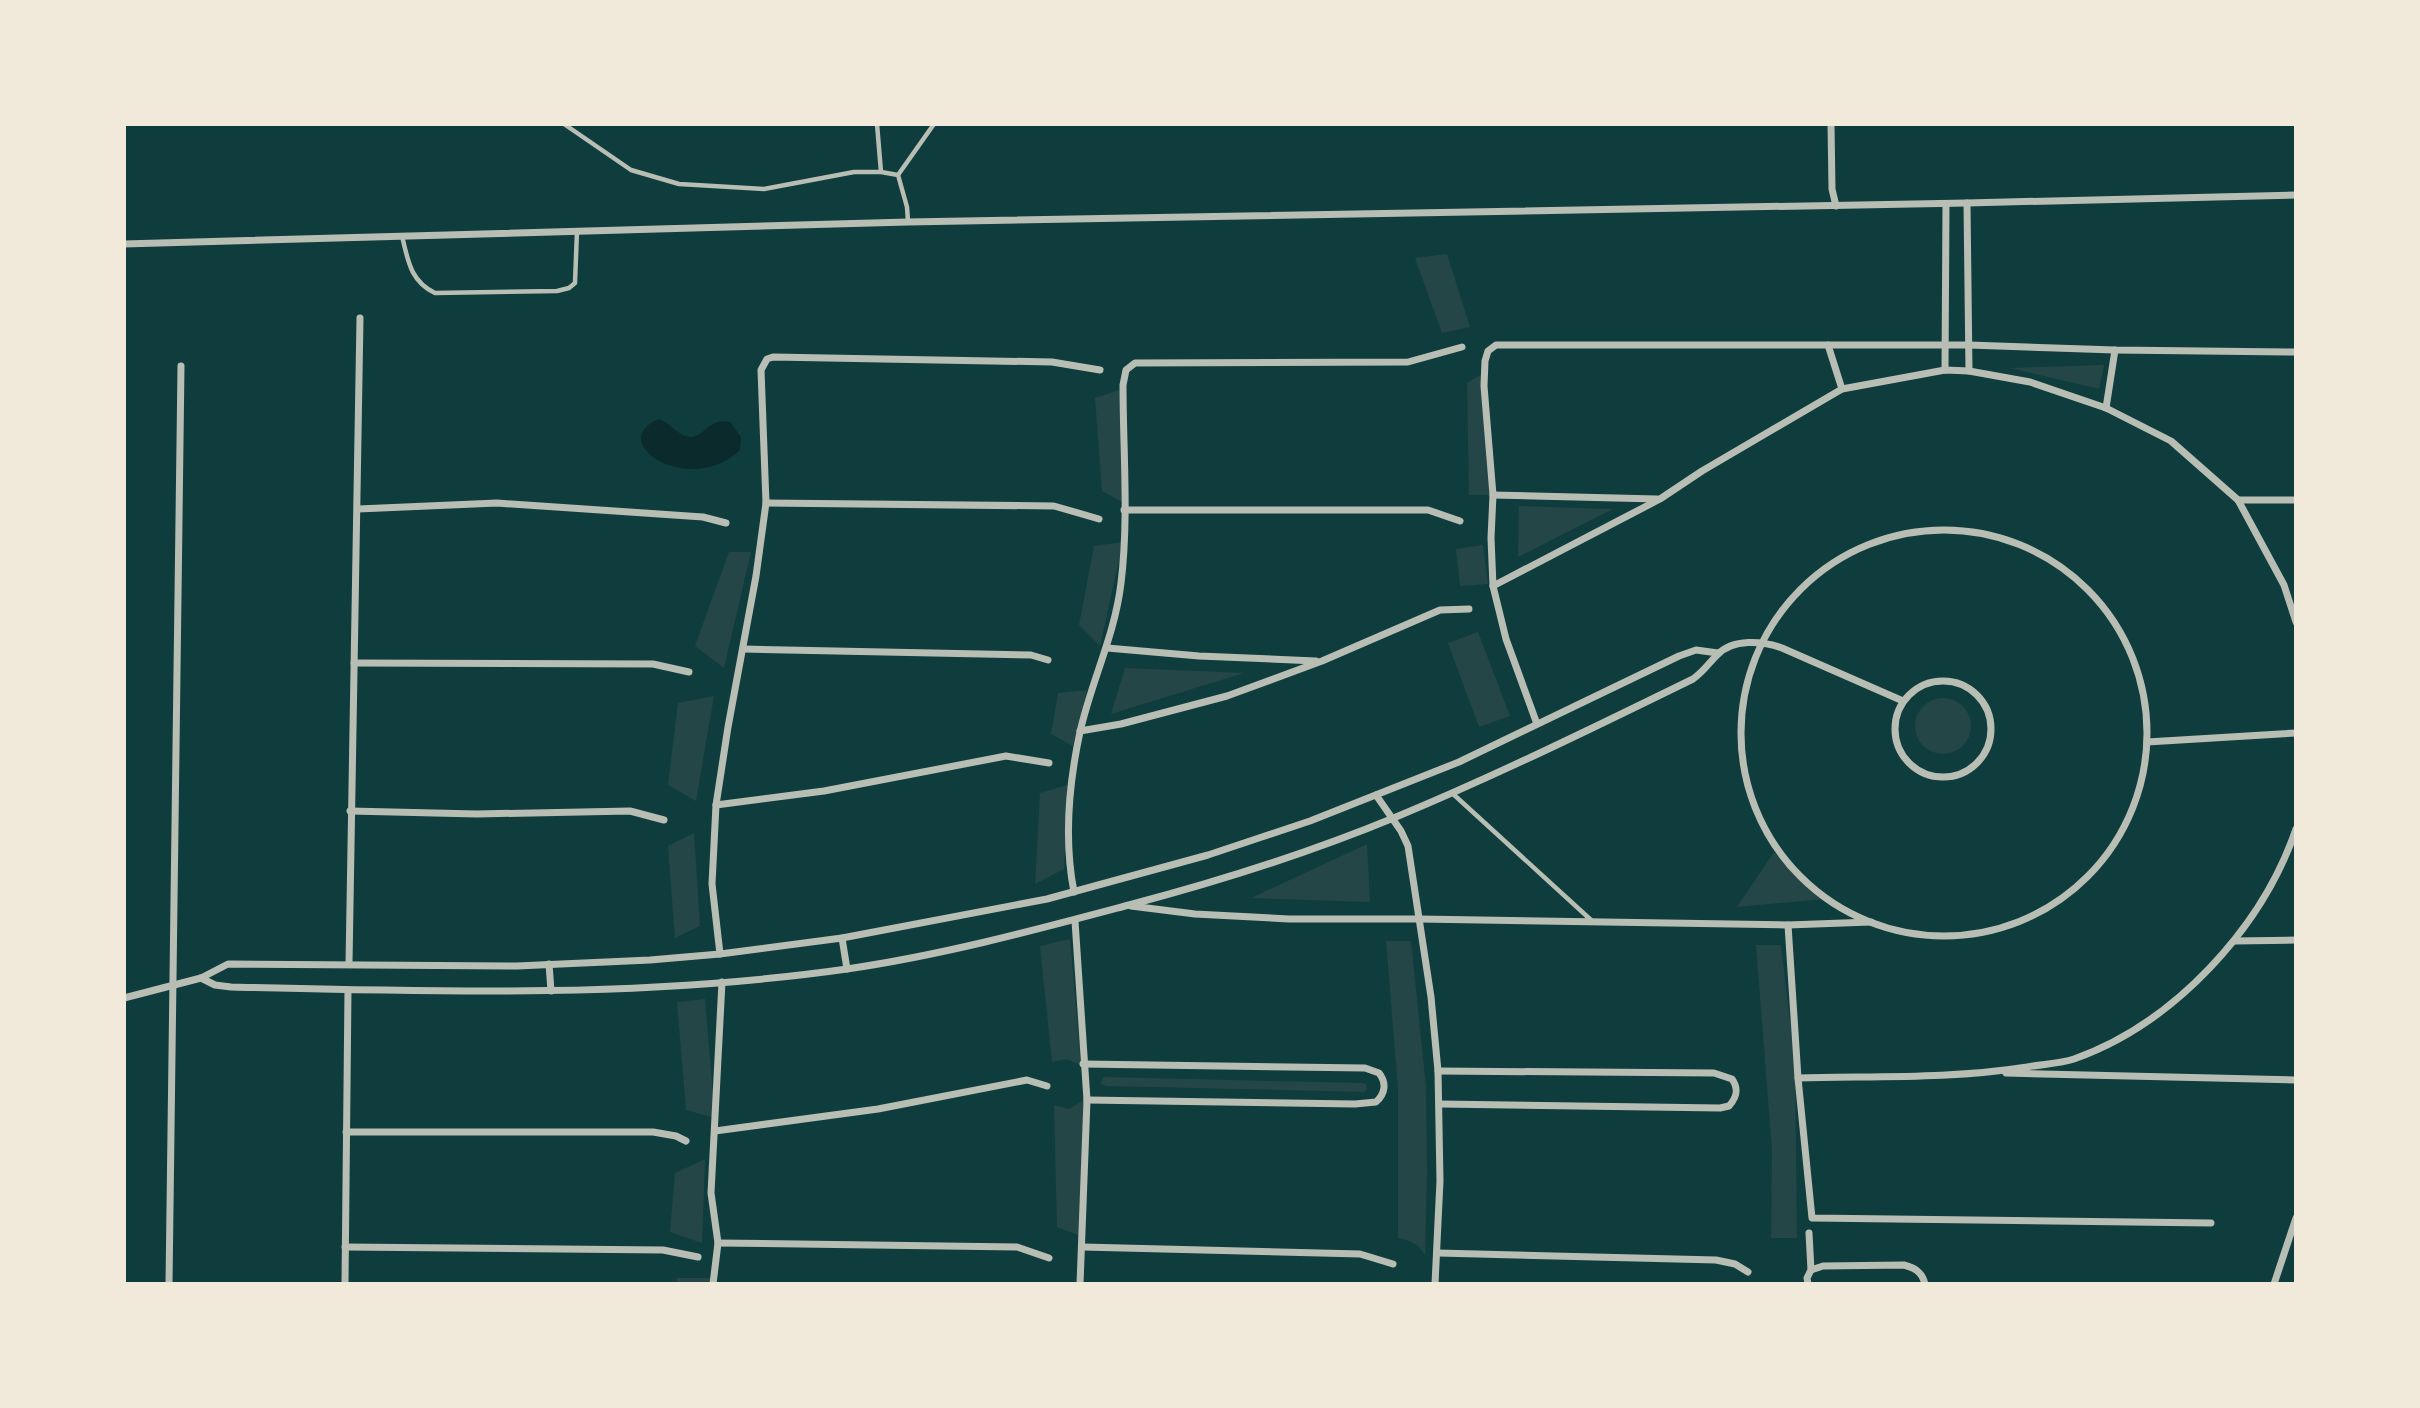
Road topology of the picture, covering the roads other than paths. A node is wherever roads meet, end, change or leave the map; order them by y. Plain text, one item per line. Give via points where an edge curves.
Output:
1 (564, 124) edge
2 (877, 124) edge
3 (934, 124) edge
4 (1831, 124) edge
5 (881, 172) junction
6 (898, 176) junction
7 (2296, 195) edge
8 (1968, 203) junction
9 (1946, 204) junction
10 (1836, 206) junction
11 (908, 222) junction
12 (577, 231) junction
13 (402, 236) junction
14 (124, 244) edge
15 (360, 317) dead end
16 (1945, 344) junction
17 (1828, 345) junction
18 (1969, 345) junction
19 (1462, 347) dead end
20 (2115, 350) junction
21 (2296, 352) edge
22 (181, 366) dead end
23 (1100, 370) dead end
24 (1945, 370) junction
25 (1969, 371) junction
26 (1842, 389) junction
27 (2106, 408) junction
28 (1493, 495) junction
29 (1660, 499) junction
30 (2238, 500) junction
31 (2296, 500) edge
32 (766, 503) junction
33 (358, 509) junction
34 (1124, 510) junction
35 (1100, 519) dead end
36 (1460, 521) dead end
37 (726, 523) dead end
38 (1493, 586) junction
39 (1469, 609) dead end
40 (2296, 622) edge
41 (1762, 643) junction
42 (1107, 648) junction
43 (743, 649) junction
44 (1718, 653) junction
45 (1048, 660) dead end
46 (1322, 661) junction
47 (354, 663) junction
48 (689, 672) dead end
49 (1903, 701) junction
50 (1537, 724) junction
51 (1080, 731) junction
52 (2296, 733) edge
53 (2147, 742) junction
54 (1049, 763) dead end
55 (1452, 793) junction
56 (1376, 795) junction
57 (716, 805) junction
58 (350, 811) junction
59 (1392, 819) junction
60 (664, 820) dead end
61 (2296, 829) edge
62 (1074, 892) junction
63 (1127, 906) junction
64 (1419, 919) junction
65 (1074, 921) junction
66 (1873, 922) junction
67 (1594, 923) junction
68 (1788, 925) junction
69 (842, 938) junction
70 (2296, 940) edge
71 (2235, 941) junction
72 (720, 954) junction
73 (349, 964) junction
74 (549, 964) junction
75 (847, 968) junction
76 (201, 978) junction
77 (722, 982) junction
78 (173, 985) junction
79 (348, 990) junction
80 (551, 991) junction
81 (124, 998) edge
82 (1083, 1064) junction
83 (1438, 1071) junction
84 (1988, 1073) junction
85 (1798, 1078) junction
86 (2296, 1080) edge
87 (1047, 1086) dead end
88 (1087, 1100) junction
89 (1440, 1104) junction
90 (715, 1131) junction
91 (346, 1132) junction
92 (686, 1141) dead end
93 (2296, 1218) edge
94 (2211, 1223) dead end
95 (1809, 1233) dead end
96 (718, 1243) junction
97 (345, 1247) junction
98 (1083, 1247) junction
99 (1438, 1254) junction
100 (698, 1257) dead end
101 (1049, 1258) dead end
102 (1393, 1264) dead end
103 (1811, 1270) junction
104 (1748, 1272) dead end
105 (169, 1284) edge
106 (345, 1284) edge
107 (713, 1284) edge
108 (1080, 1284) edge
109 (1435, 1284) edge
110 (1808, 1284) edge
111 (1924, 1284) edge
112 (2274, 1284) edge

1 - 5 lane via 631,170 679,184 764,189 854,172
2 - 5 lane
3 - 6 lane
4 - 10 street
5 - 6 lane
6 - 11 lane
7 - 8 street
8 - 9 street
8 - 18 street
9 - 10 street
9 - 16 street
10 - 11 street
11 - 12 street
12 - 13 street
12 - 13 lane via 575,283 557,290 435,293 416,280
13 - 14 street
15 - 33 street
16 - 17 street
16 - 18 street
16 - 24 street
17 - 26 street
17 - 28 street via 1496,345 1485,361 1484,386
18 - 20 street
18 - 25 street
19 - 34 street via 1408,362 1135,363 1126,370 1123,385
20 - 21 street
20 - 27 street
22 - 78 street
23 - 32 street via 1052,362 767,359 761,370 760,398
24 - 25 street
24 - 26 street
25 - 27 street via 2030,382
26 - 29 street
27 - 30 street via 2171,441
28 - 29 street
28 - 38 street
29 - 38 street
30 - 31 street
30 - 40 street via 2284,585
32 - 35 street via 1054,506
32 - 43 street
33 - 37 street via 497,503 704,517
33 - 47 street
34 - 36 street via 1428,510
34 - 42 street via 1121,583
38 - 50 street via 1506,639
39 - 46 street via 1440,611
41 - 44 street via 1739,644
41 - 49 street
41 - 53 street via 1797,593 1845,555 1903,534 1933,530 1995,536 2051,561 2104,608 2141,681
41 - 66 street via 1749,678 1741,725 1747,781 1756,808 1773,842 1803,878 1825,897
42 - 46 street
42 - 51 street
43 - 45 street via 1031,655
43 - 57 street
44 - 50 street via 1696,650 1679,656
44 - 55 street via 1693,678
46 - 51 street via 1227,696
47 - 48 street via 653,664
47 - 58 street
49 - 49 street via 1894,731 1898,747 1918,771 1941,777 1965,772 1978,763 1987,750 1991,727 1984,704 1974,692 1944,680 1929,682
50 - 56 street
51 - 62 street via 1069,798
52 - 53 street
53 - 66 street via 2145,767 2124,827 2103,859 2067,894 2022,920 1973,933 1922,934
54 - 57 street via 1006,756 824,791
55 - 59 street
55 - 67 lane
56 - 59 street
56 - 62 street via 1208,855
57 - 72 street via 712,884
58 - 60 street via 630,811
58 - 73 street
59 - 63 street via 1201,887
59 - 64 street via 1408,846
61 - 71 street via 2266,892
62 - 69 street
63 - 64 street via 1289,919
63 - 65 street
64 - 67 street
64 - 83 street
65 - 75 street via 946,952
65 - 82 street
66 - 68 street
67 - 68 street
68 - 85 street
69 - 72 street
69 - 75 street
70 - 71 street
71 - 84 street via 2189,989 2136,1030 2072,1059
72 - 74 street
73 - 74 street
73 - 76 street via 228,964
74 - 80 street
75 - 77 street
76 - 78 street
76 - 79 street via 231,987
77 - 80 street
77 - 90 street
78 - 81 street
78 - 105 street
79 - 80 street
79 - 91 street
82 - 88 street
82 - 88 street via 1365,1068 1379,1073 1384,1084 1379,1099 1367,1104
83 - 89 street
83 - 89 street via 1722,1074 1732,1079 1737,1093 1729,1106 1720,1108
84 - 85 street
84 - 86 street
85 - 94 street via 1812,1217
87 - 90 street via 1027,1080 878,1109
88 - 98 street
89 - 99 street
90 - 96 street via 711,1193
91 - 92 street via 653,1132
91 - 97 street
93 - 112 street
95 - 103 street
96 - 101 street via 1017,1247
96 - 107 street
97 - 100 street via 663,1250
97 - 106 street
98 - 102 street via 1360,1254
98 - 108 street
99 - 104 street via 1716,1260
99 - 109 street
103 - 110 street
103 - 111 street via 1904,1265 1921,1274

